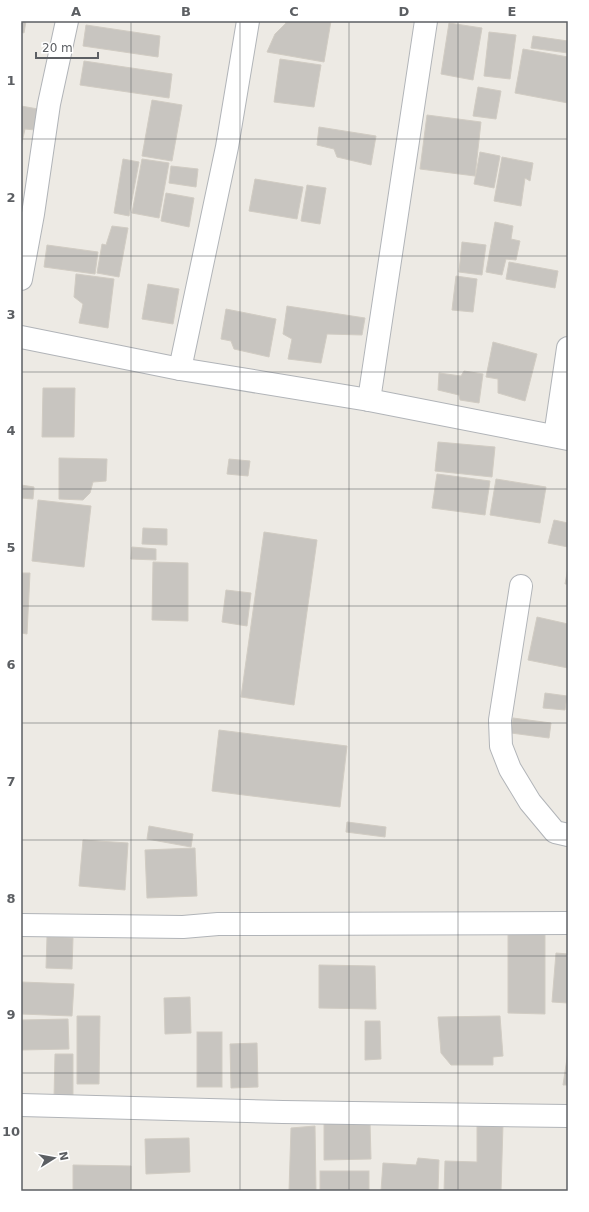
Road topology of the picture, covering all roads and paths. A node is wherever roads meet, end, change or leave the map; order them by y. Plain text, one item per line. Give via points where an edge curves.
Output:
1 (67, 21) edge
2 (248, 21) edge
3 (426, 21) edge
4 (21, 279) edge
5 (21, 337) edge
6 (568, 348) edge
7 (180, 369) junction
8 (369, 400) junction
9 (562, 437) edge
10 (521, 586) dead end
11 (568, 835) edge
12 (568, 923) edge
13 (21, 925) edge
14 (21, 1105) edge
15 (568, 1116) edge

1 - 4 street via 49,104
2 - 7 street via 228,146
3 - 8 street
5 - 7 street
6 - 9 street
7 - 8 street
8 - 9 street
10 - 11 street via 500,720 501,746 510,769 530,802 555,832
12 - 13 street via 226,924 183,927
14 - 15 street

